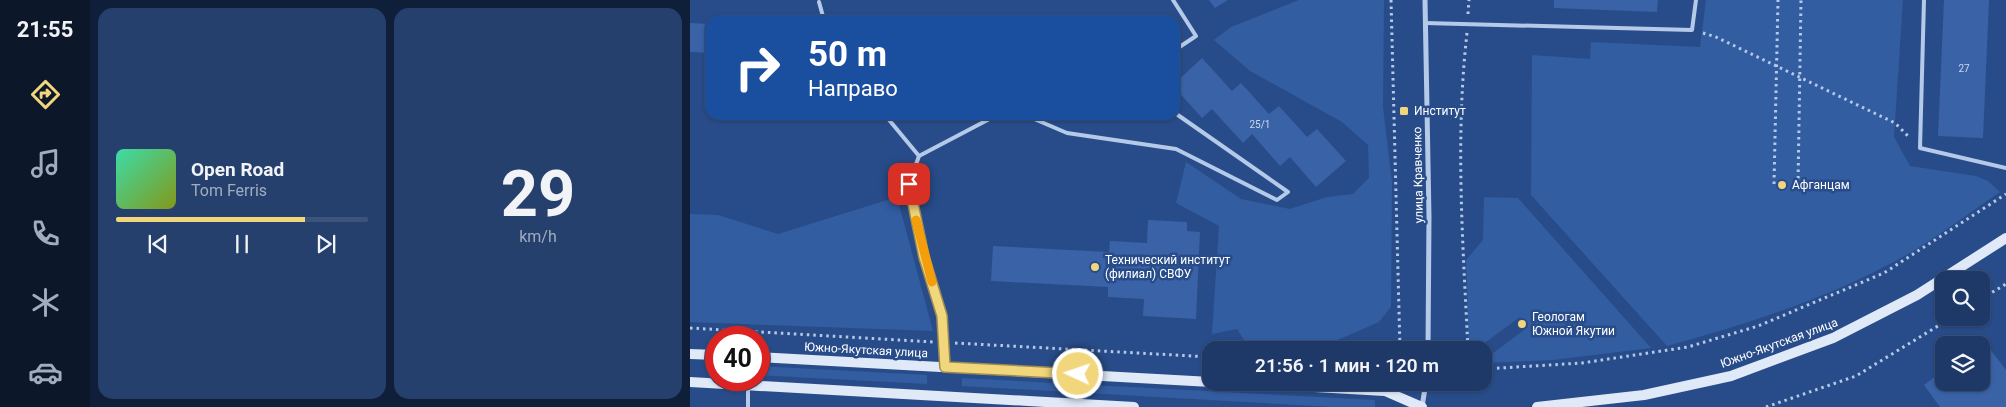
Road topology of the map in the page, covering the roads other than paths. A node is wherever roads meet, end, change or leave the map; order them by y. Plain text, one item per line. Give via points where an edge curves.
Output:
1 (1173, 0) edge
2 (1425, 0) edge
3 (1696, 0) edge
4 (1924, 0) edge
5 (819, 2) dead end
6 (823, 15) edge
7 (1425, 22) junction
8 (1180, 47) edge
9 (1180, 116) edge
10 (889, 120) edge
11 (987, 120) edge
12 (1037, 120) edge
13 (919, 156) junction
14 (2006, 168) edge
15 (2006, 238) edge
16 (1428, 341) edge
17 (690, 354) edge
18 (705, 355) edge
19 (770, 359) edge
20 (945, 367) junction
21 (1202, 381) edge
22 (690, 382) edge
23 (705, 383) edge
24 (770, 387) edge
25 (748, 391) edge
26 (1385, 391) edge
27 (1425, 391) edge
28 (1004, 403) edge
29 (748, 407) edge
30 (1134, 407) edge
31 (1422, 407) edge
32 (1537, 407) edge

1 - 8 lane via 1196,36
2 - 7 street, улица Кравченко
3 - 7 lane via 1692,30
4 - 14 lane via 1920,148
5 - 6 lane
7 - 16 street, улица Кравченко
9 - 12 lane via 1288,192 1277,200 1176,149 1067,133
10 - 13 lane
11 - 13 lane
13 - 20 lane via 909,184 924,257 942,316
15 - 32 street, Южно-Якутская улица via 1917,295 1833,338 1741,372 1644,395
17 - 18 street
19 - 20 street, Южно-Якутская улица
20 - 21 street, Южно-Якутская улица
22 - 23 street
24 - 28 street
25 - 29 lane
26 - 31 street
27 - 31 street
28 - 30 street

